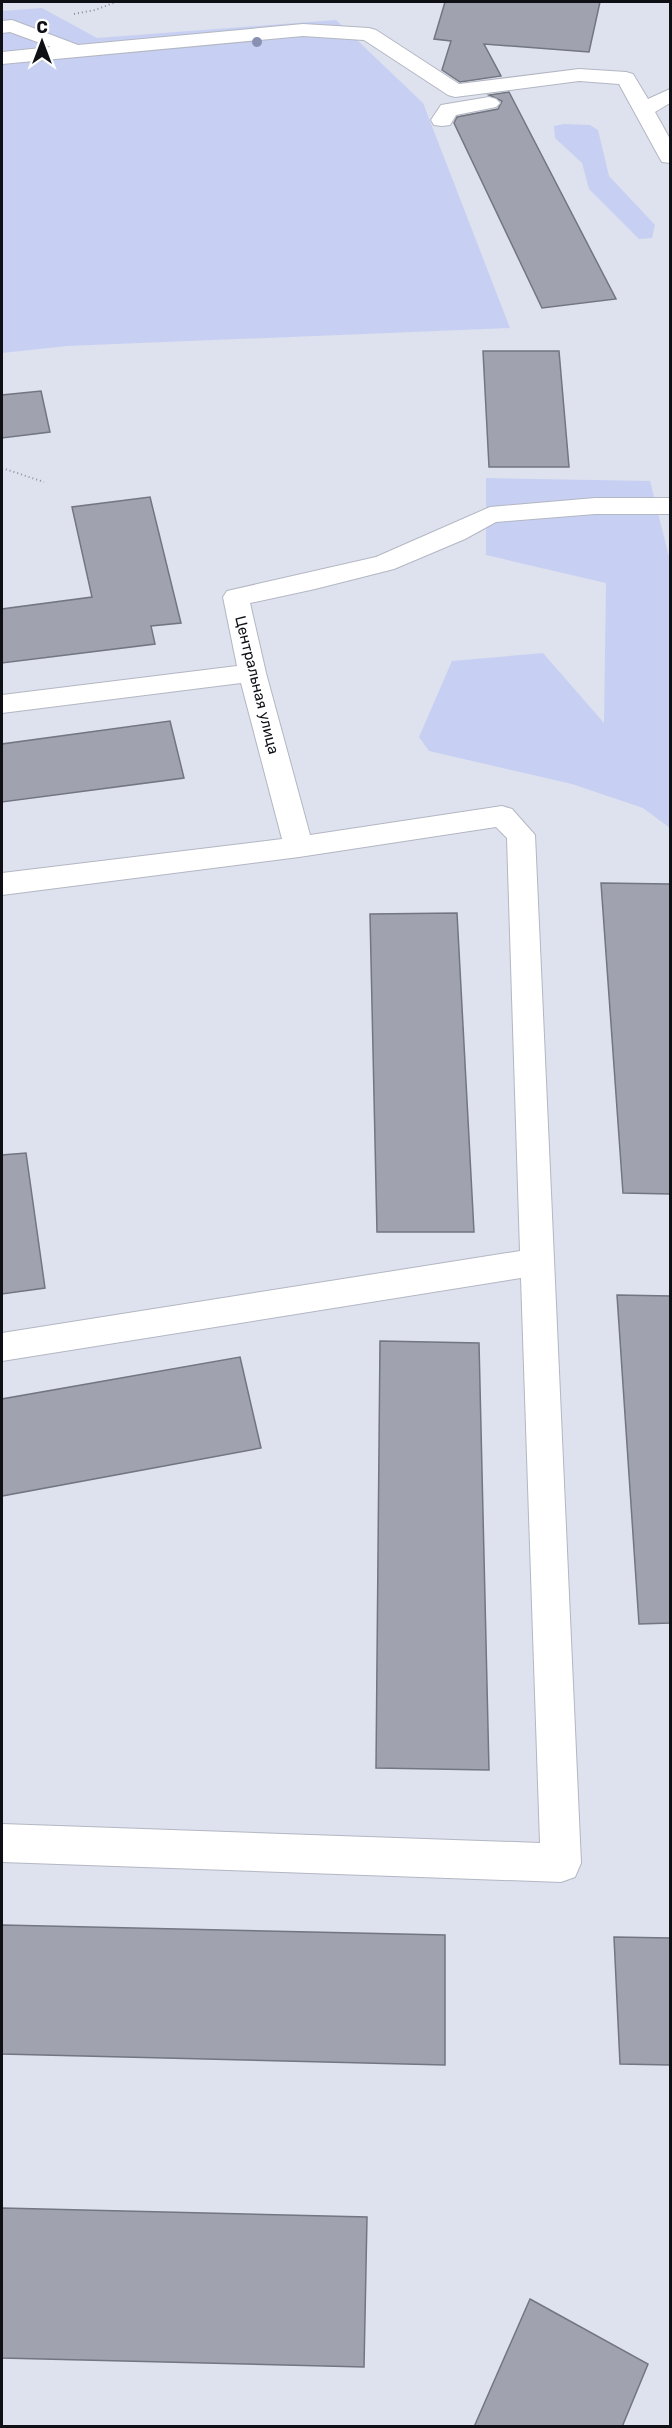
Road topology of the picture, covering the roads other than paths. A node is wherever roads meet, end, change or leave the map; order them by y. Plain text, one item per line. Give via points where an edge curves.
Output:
1 (2, 27) edge
2 (79, 50) junction
3 (2, 58) edge
4 (514, 84) junction
5 (670, 95) edge
6 (643, 110) junction
7 (670, 113) edge
8 (442, 120) dead end
9 (670, 157) edge
10 (670, 506) edge
11 (252, 673) junction
12 (2, 704) edge
13 (298, 847) junction
14 (2, 884) edge
15 (538, 1262) junction
16 (2, 1347) edge
17 (2, 1843) edge

1 - 2 street via 12,26
2 - 3 street
2 - 4 street via 303,30 369,34 455,91
4 - 6 street via 579,75 626,78
4 - 8 street via 511,99 449,110
5 - 6 street
6 - 7 street
6 - 9 street
10 - 11 street, Центральная улица via 595,506 490,515 385,563 236,597
11 - 12 street
11 - 13 street, Центральная улица
13 - 14 street
13 - 15 street via 502,816 521,835
15 - 16 street
15 - 17 street via 561,1863

